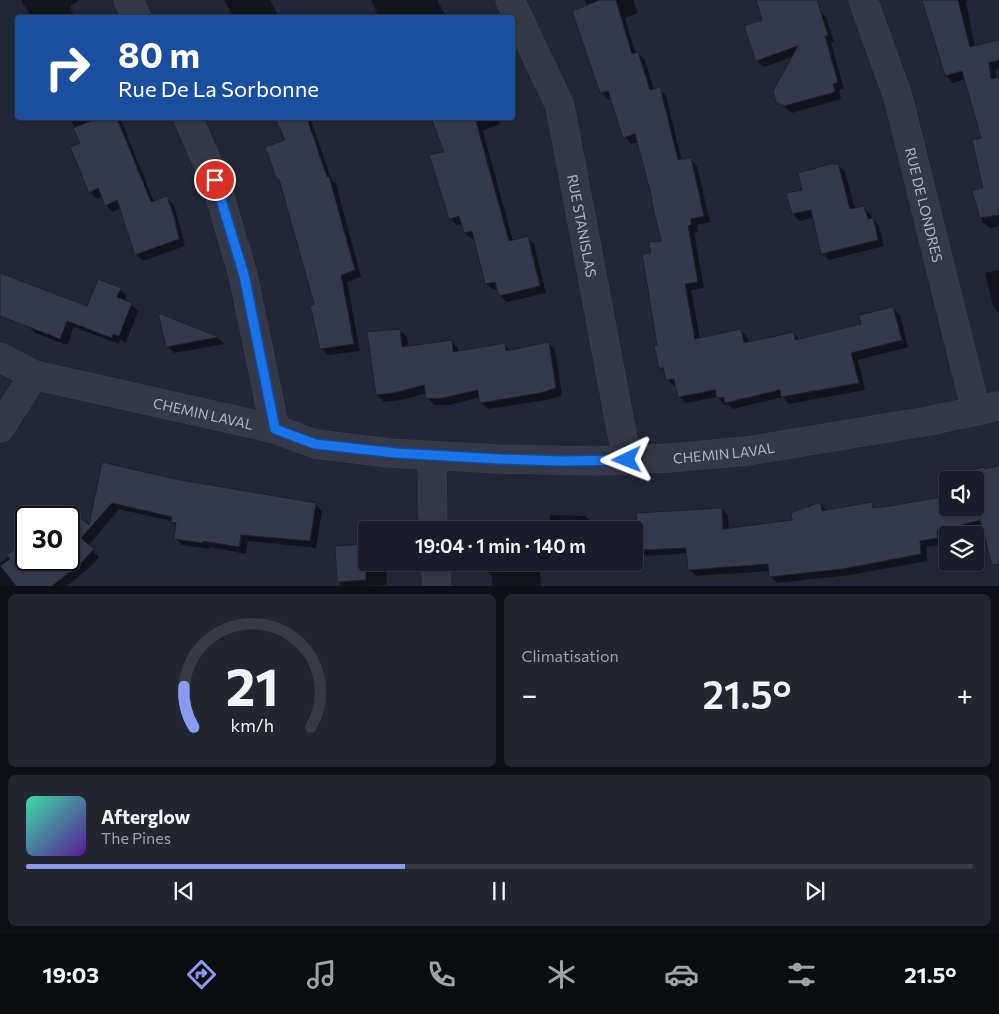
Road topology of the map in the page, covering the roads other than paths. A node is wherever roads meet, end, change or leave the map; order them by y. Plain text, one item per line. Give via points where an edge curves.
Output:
1 (128, 0) edge
2 (510, 0) edge
3 (863, 0) edge
4 (136, 15) edge
5 (189, 120) edge
6 (0, 357) edge
7 (34, 376) junction
8 (987, 409) edge
9 (0, 428) edge
10 (275, 429) junction
11 (432, 456) junction
12 (627, 460) junction
13 (433, 521) edge
14 (435, 571) edge
15 (436, 586) edge

1 - 4 street
2 - 12 street, RUE STANISLAS via 560,106
3 - 8 street, RUE DE LONDRES via 898,98
5 - 10 street via 215,180 244,275
6 - 7 street, CHEMIN LAVAL
7 - 9 street
7 - 10 street, CHEMIN LAVAL
8 - 12 street, CHEMIN LAVAL via 788,446
10 - 11 street, CHEMIN LAVAL via 315,444
11 - 12 street, CHEMIN LAVAL
11 - 13 street
14 - 15 street

